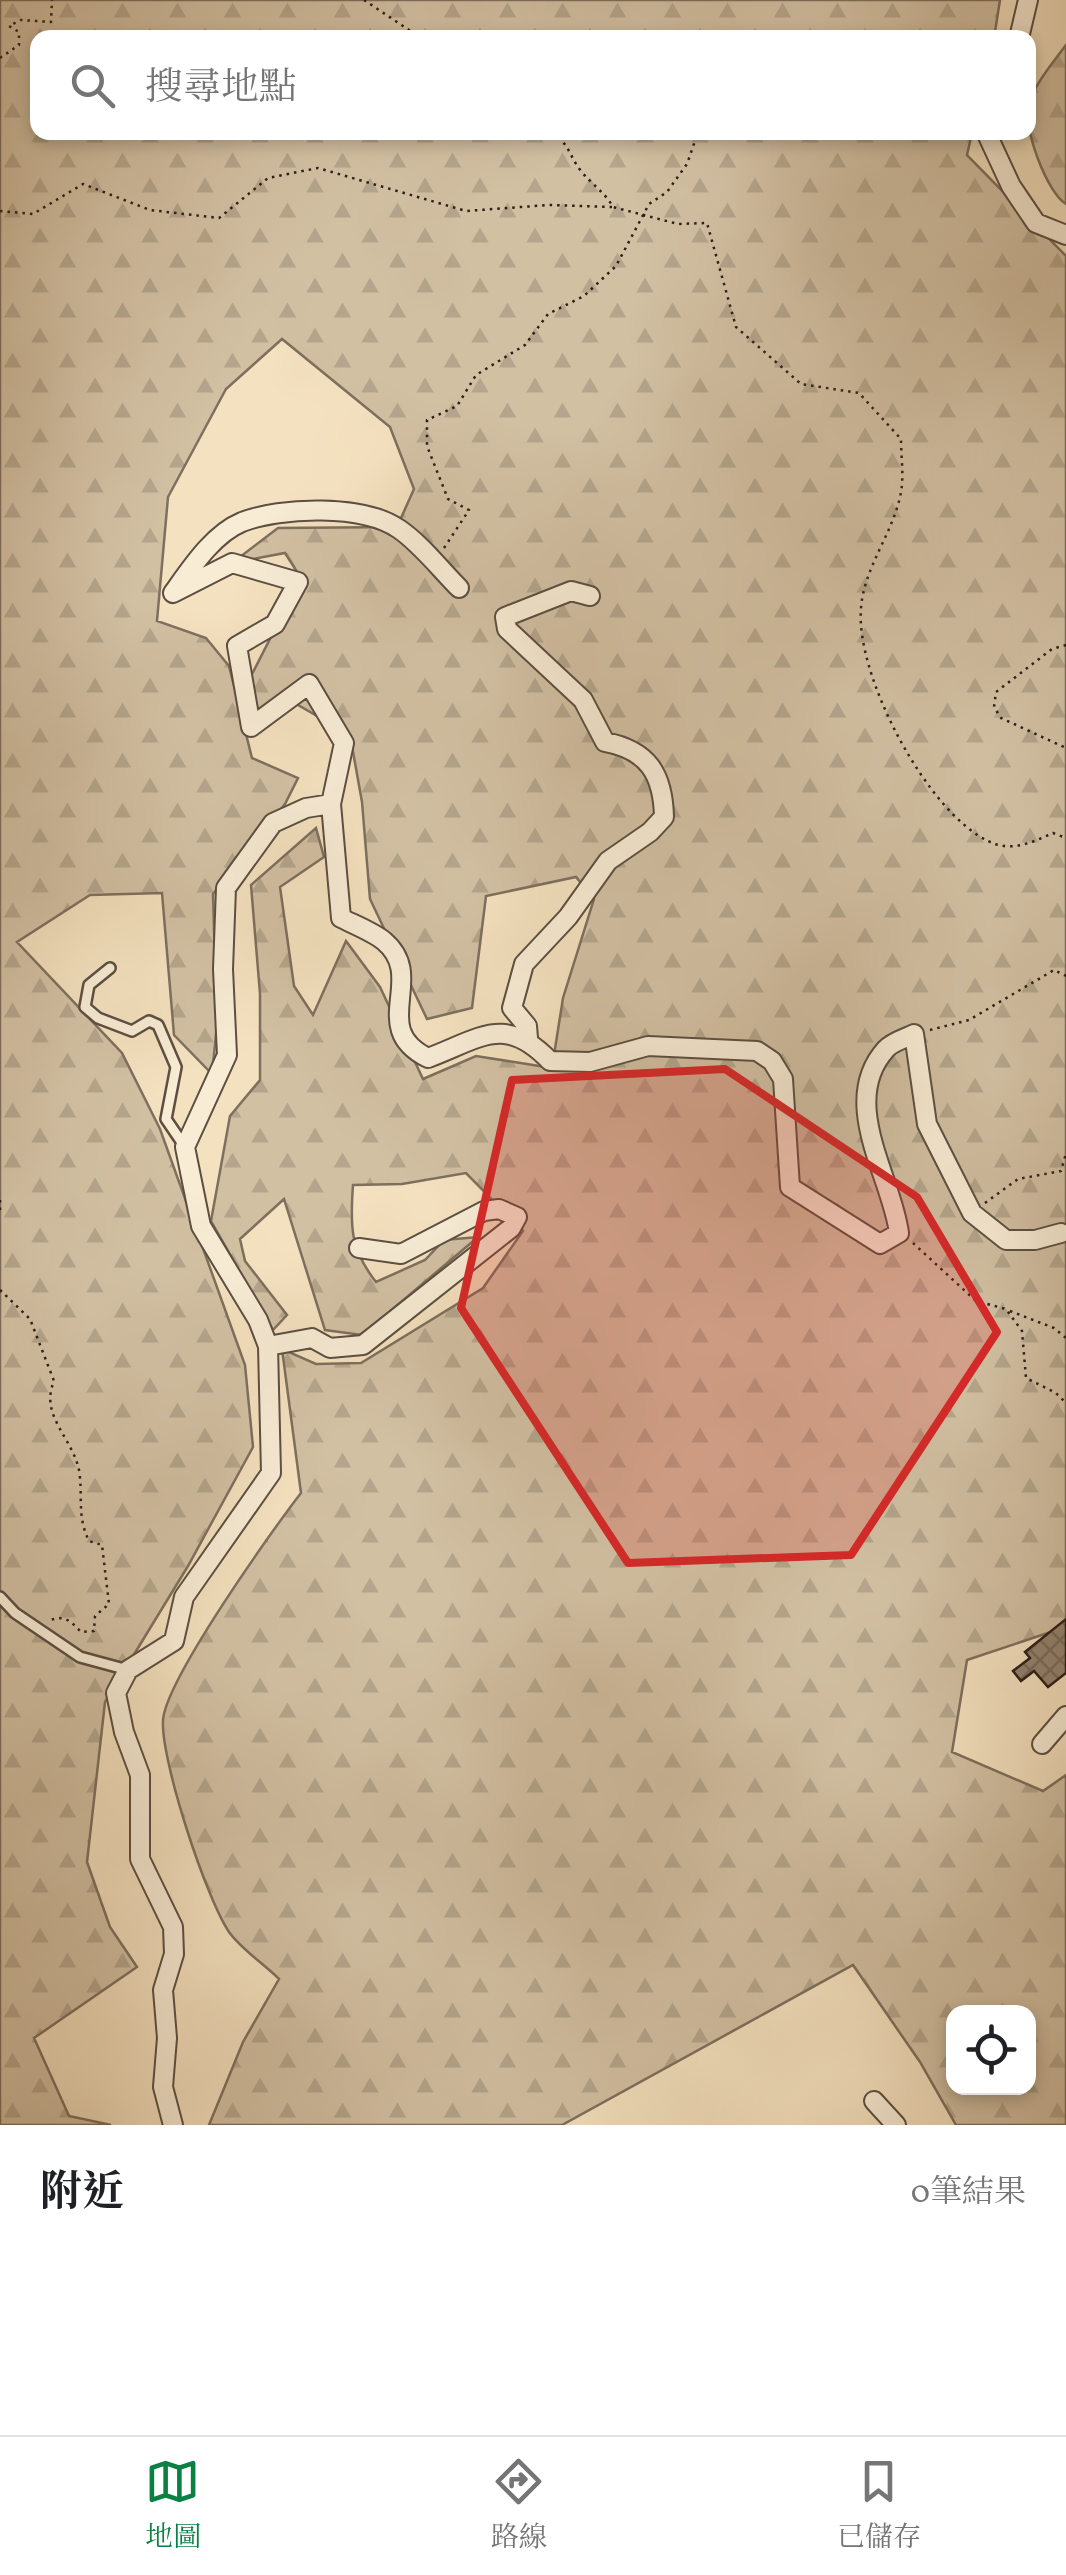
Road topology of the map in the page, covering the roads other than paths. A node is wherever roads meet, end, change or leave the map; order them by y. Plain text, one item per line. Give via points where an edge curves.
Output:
1 (1028, 0) edge
2 (1021, 30) edge
3 (990, 140) edge
4 (1066, 234) edge
5 (459, 588) dead end
6 (590, 596) dead end
7 (331, 804) junction
8 (110, 968) dead end
9 (528, 1038) junction
10 (185, 1146) junction
11 (1061, 1232) dead end
12 (359, 1248) dead end
13 (268, 1346) junction
14 (0, 1596) edge
15 (128, 1670) junction
16 (1066, 1716) edge
17 (1042, 1744) dead end
18 (874, 2101) dead end
19 (173, 2125) edge
20 (896, 2125) edge

1 - 2 street
3 - 4 street via 1036,222
5 - 7 street via 397,528 337,510 240,523 200,556 173,593 232,563 298,582 275,624 237,646 251,727 309,684 344,743
6 - 9 street via 572,591 505,617 507,630 583,700 605,742 631,747 655,772 664,817 608,861 524,964 512,1008 528,1026
7 - 9 street via 342,918 384,940 395,954 402,974 398,1028 409,1048 428,1058 501,1032
7 - 10 street via 273,823 226,888 227,1055
8 - 10 lane via 89,985 85,1006 132,1032 149,1022 158,1026 176,1067 166,1119
9 - 11 street via 550,1061 590,1062 648,1046 756,1051 782,1079 790,1187 880,1244 899,1233 870,1136 872,1076 886,1048 914,1034 926,1124 972,1213 1006,1240
10 - 13 street via 201,1226
12 - 13 street via 401,1254 484,1211 499,1208 516,1217 511,1228 363,1345 330,1348 312,1338
13 - 15 street via 271,1473 184,1597 174,1641
14 - 15 lane via 14,1613 80,1657
15 - 19 street via 116,1694 140,1775 140,1859 173,1928 174,1954 162,1990 163,2087
16 - 17 street
18 - 20 street

